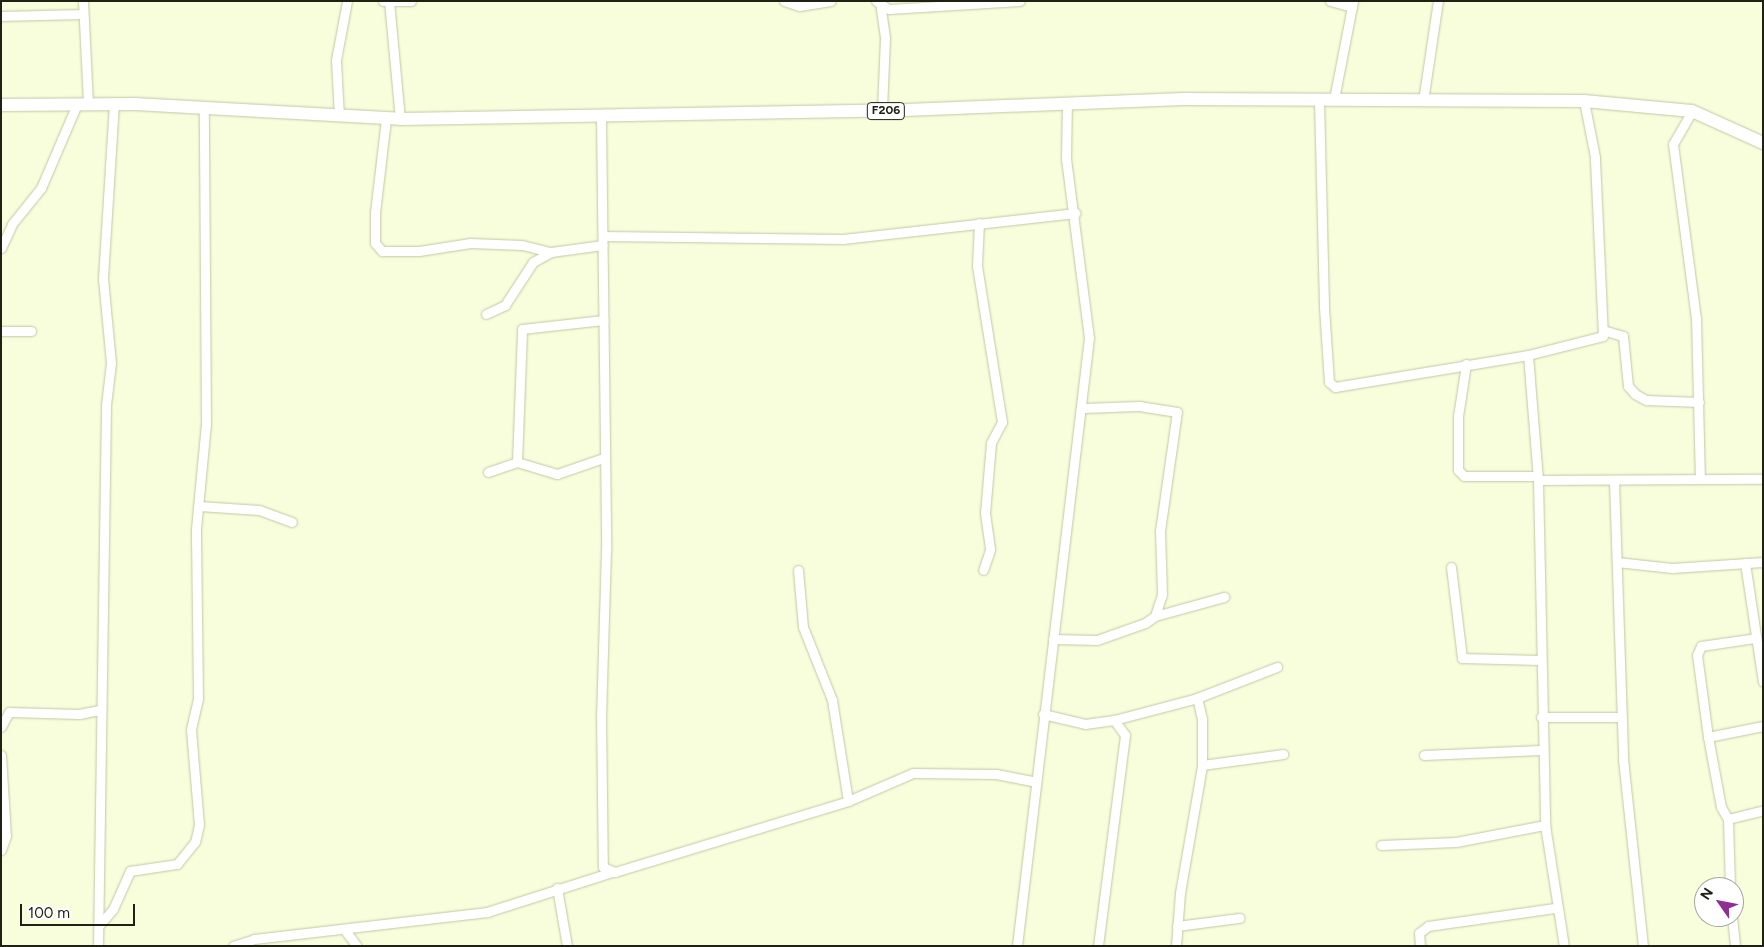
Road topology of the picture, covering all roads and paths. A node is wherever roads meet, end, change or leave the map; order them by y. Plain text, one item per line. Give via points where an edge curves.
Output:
1 (83, 1) edge
2 (347, 1) edge
3 (411, 1) edge
4 (784, 1) edge
5 (831, 1) edge
6 (1020, 1) edge
7 (1330, 1) edge
8 (1438, 1) edge
9 (387, 2) edge
10 (879, 2) edge
11 (1353, 4) edge
12 (83, 14) junction
13 (1, 16) edge
14 (1334, 99) junction
15 (1319, 100) junction
16 (1423, 101) junction
17 (1067, 102) junction
18 (1584, 102) junction
19 (82, 104) junction
20 (114, 104) junction
21 (1, 105) edge
22 (204, 107) junction
23 (882, 111) junction
24 (1692, 111) junction
25 (339, 116) junction
26 (601, 118) junction
27 (386, 119) junction
28 (400, 119) junction
29 (1763, 143) edge
30 (1076, 213) junction
31 (979, 223) junction
32 (603, 240) junction
33 (1, 248) edge
34 (550, 252) junction
35 (486, 314) dead end
36 (604, 320) junction
37 (1603, 330) junction
38 (1, 331) edge
39 (31, 331) dead end
40 (1528, 355) junction
41 (1466, 364) junction
42 (1699, 402) junction
43 (1082, 408) junction
44 (603, 458) junction
45 (517, 462) junction
46 (488, 472) dead end
47 (1700, 477) junction
48 (1537, 478) junction
49 (1763, 479) edge
50 (1614, 481) junction
51 (199, 506) junction
52 (292, 522) dead end
53 (1617, 562) junction
54 (1763, 562) edge
55 (1745, 563) junction
56 (1451, 567) dead end
57 (798, 570) dead end
58 (983, 570) dead end
59 (1224, 597) dead end
60 (1155, 616) junction
61 (1052, 638) junction
62 (1756, 638) junction
63 (1539, 660) junction
64 (1277, 666) dead end
65 (1763, 682) edge
66 (1197, 698) junction
67 (100, 710) junction
68 (5, 711) edge
69 (1043, 714) junction
70 (1541, 717) junction
71 (1622, 717) junction
72 (1114, 720) junction
73 (1763, 726) edge
74 (1, 727) edge
75 (1708, 737) junction
76 (1541, 750) junction
77 (1, 754) edge
78 (1283, 754) dead end
79 (1424, 755) dead end
80 (1202, 765) junction
81 (1033, 781) junction
82 (848, 801) junction
83 (1763, 810) edge
84 (1728, 819) junction
85 (1545, 825) junction
86 (1381, 845) dead end
87 (1, 850) edge
88 (612, 872) junction
89 (1730, 877) edge
90 (557, 888) junction
91 (1555, 908) junction
92 (1239, 918) dead end
93 (100, 924) junction
94 (1177, 926) junction
95 (1733, 927) edge
96 (344, 929) junction
97 (98, 946) edge
98 (233, 946) edge
99 (356, 946) edge
100 (567, 946) edge
101 (1017, 946) edge
102 (1098, 946) edge
103 (1176, 946) edge
104 (1420, 946) edge
105 (1564, 946) edge
106 (1642, 946) edge
107 (1735, 946) edge

1 - 12 street
2 - 25 street via 336,60
3 - 9 street
4 - 5 street via 799,6
6 - 10 street via 889,9
7 - 11 street
8 - 16 street
9 - 28 street
10 - 23 street via 885,38
11 - 14 street
12 - 13 street
12 - 19 street
14 - 15 main road, F206
14 - 16 main road, F206
15 - 17 main road, F206
15 - 41 street via 1329,382 1335,387
16 - 18 main road, F206
17 - 23 main road, F206
17 - 30 street via 1066,158
18 - 24 main road, F206
18 - 37 street via 1594,147
19 - 20 main road, F206
19 - 21 main road, F206
19 - 33 street via 41,188 12,224
20 - 22 main road, F206
20 - 67 street via 103,278 111,364
22 - 25 main road, F206
22 - 51 street via 206,424
23 - 26 main road, F206
24 - 29 main road, F206
24 - 42 street via 1673,144 1694,299
25 - 27 main road, F206
26 - 28 main road, F206
26 - 32 street
27 - 28 main road, F206
27 - 34 street via 375,213 376,243 382,251 419,252 470,243 522,245
30 - 31 street
30 - 43 street via 1089,313
31 - 32 street via 843,239
31 - 58 street via 977,266 1002,422 991,443 985,513 990,550
32 - 34 street
32 - 36 street
34 - 35 street via 522,275 505,305
36 - 44 street
36 - 45 street via 522,329
37 - 40 street via 1598,338
37 - 42 street via 1623,336 1628,386 1635,394 1646,400
38 - 39 street
40 - 41 street
40 - 48 street
41 - 48 street via 1458,416 1458,470 1480,477
42 - 47 street
43 - 60 street via 1140,406 1177,412 1160,531 1162,594
43 - 61 street
44 - 45 street via 557,474
44 - 88 street via 606,550 600,856 603,867
45 - 46 street
47 - 49 street
47 - 50 street
48 - 50 street
48 - 63 street
50 - 53 street
51 - 52 street via 259,510
51 - 93 street via 198,698 191,729 199,825 195,842 177,864 130,870 113,909
53 - 55 street via 1672,568
53 - 71 street
54 - 55 street
55 - 62 street
56 - 63 street via 1462,658
57 - 82 street via 803,627 832,700
59 - 60 street
60 - 61 street via 1097,640
61 - 69 street
62 - 65 street
62 - 75 street via 1700,646 1697,655
63 - 70 street
64 - 66 street
66 - 72 street
66 - 80 street via 1202,719
67 - 68 street
67 - 93 street
68 - 74 street
69 - 72 street via 1085,724
69 - 81 street
70 - 71 street
70 - 76 street
71 - 106 street
72 - 102 street via 1125,736
73 - 75 street
75 - 84 street via 1721,808
76 - 79 street
76 - 85 street
77 - 87 street via 6,836
78 - 80 street
80 - 94 street
81 - 82 street via 996,774 913,773
81 - 101 street
82 - 88 street
83 - 84 street
84 - 89 street
85 - 86 street via 1456,842
85 - 91 street
88 - 90 street
90 - 96 street via 486,912
90 - 100 street
91 - 104 street via 1428,926 1420,933
91 - 105 street
92 - 94 street
93 - 97 street
94 - 103 street
95 - 107 street
96 - 98 street via 254,939
96 - 99 street

